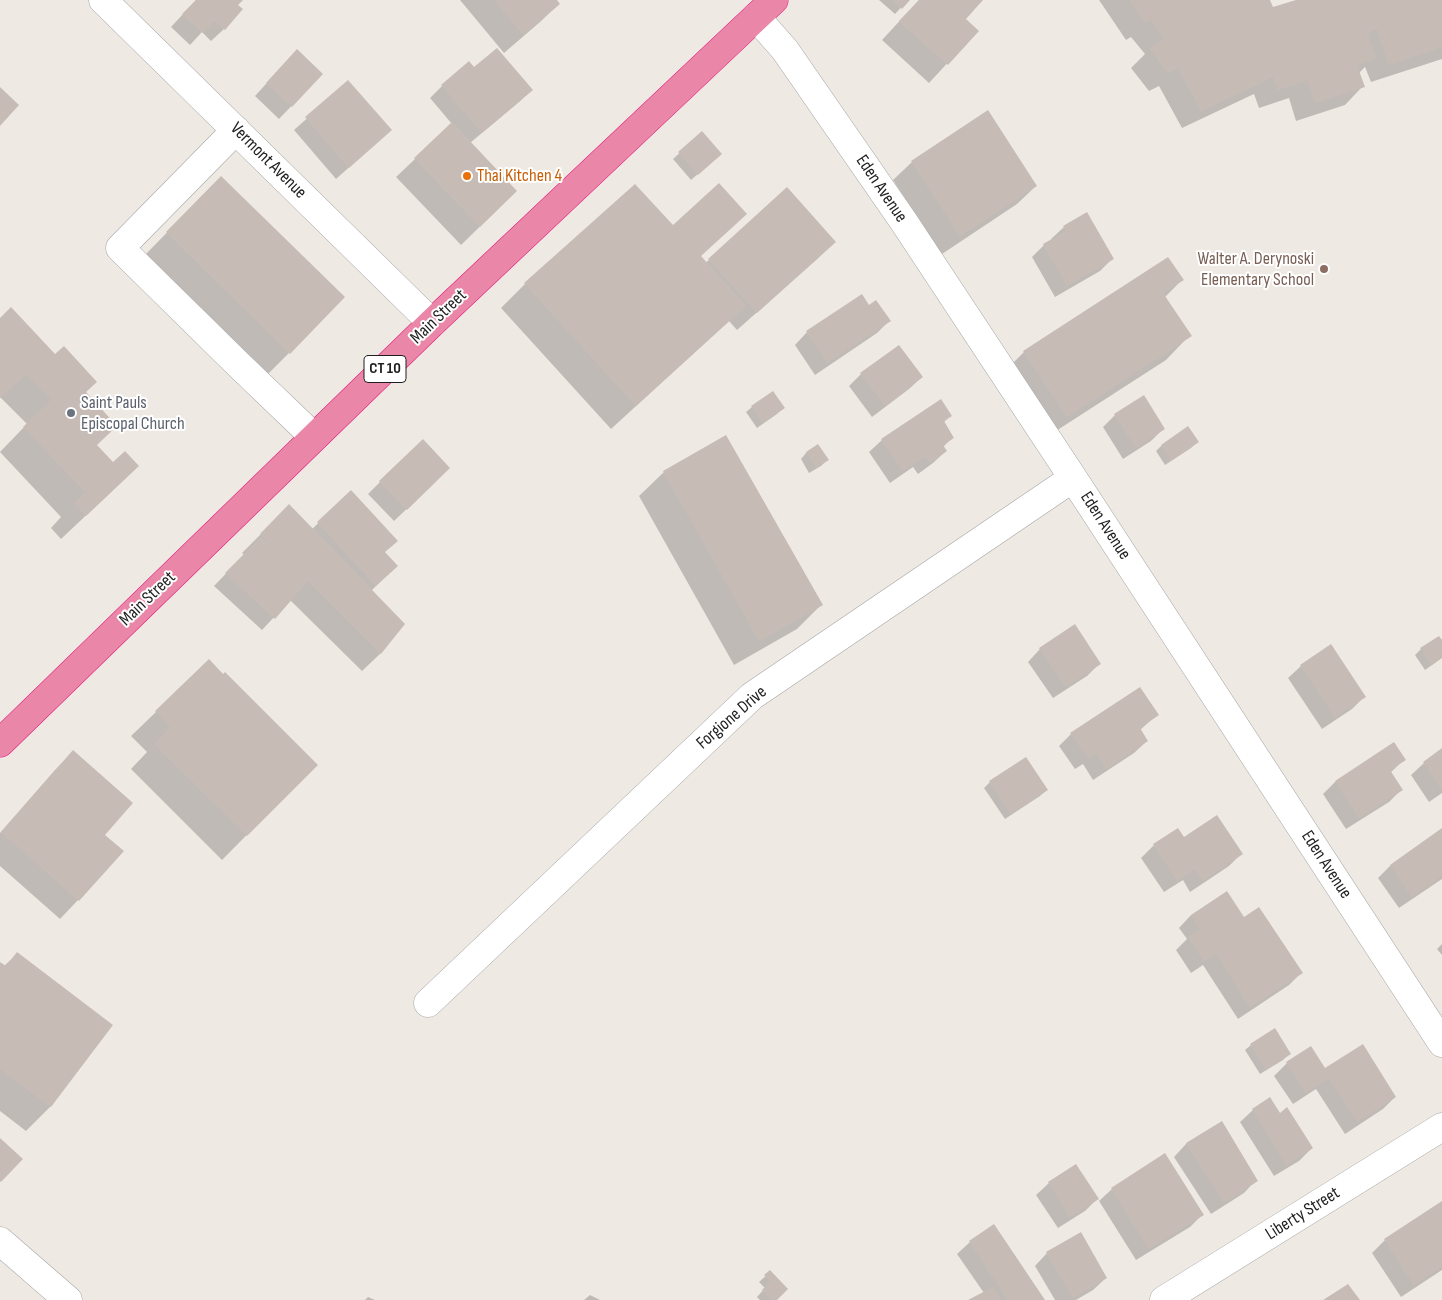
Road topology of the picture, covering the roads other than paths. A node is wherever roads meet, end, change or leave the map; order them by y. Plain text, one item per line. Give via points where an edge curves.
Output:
1 (103, 0) edge
2 (765, 8) edge
3 (236, 130) junction
4 (432, 323) junction
5 (314, 437) junction
6 (1073, 478) junction
7 (0, 743) edge
8 (428, 1003) dead end
9 (1442, 1043) edge
10 (1442, 1127) edge
11 (0, 1241) edge
12 (68, 1300) edge
13 (1164, 1300) edge

1 - 3 street, Vermont Avenue
2 - 4 highway, Main Street / CT 10
2 - 6 street, Eden Avenue via 785,50 904,222
3 - 4 street, Vermont Avenue
3 - 5 street via 120,248
4 - 5 highway, Main Street / CT 10
5 - 7 highway, Main Street / CT 10
6 - 8 street, Forgione Drive via 752,696
6 - 9 street, Eden Avenue
10 - 13 street, Liberty Street
11 - 12 street

